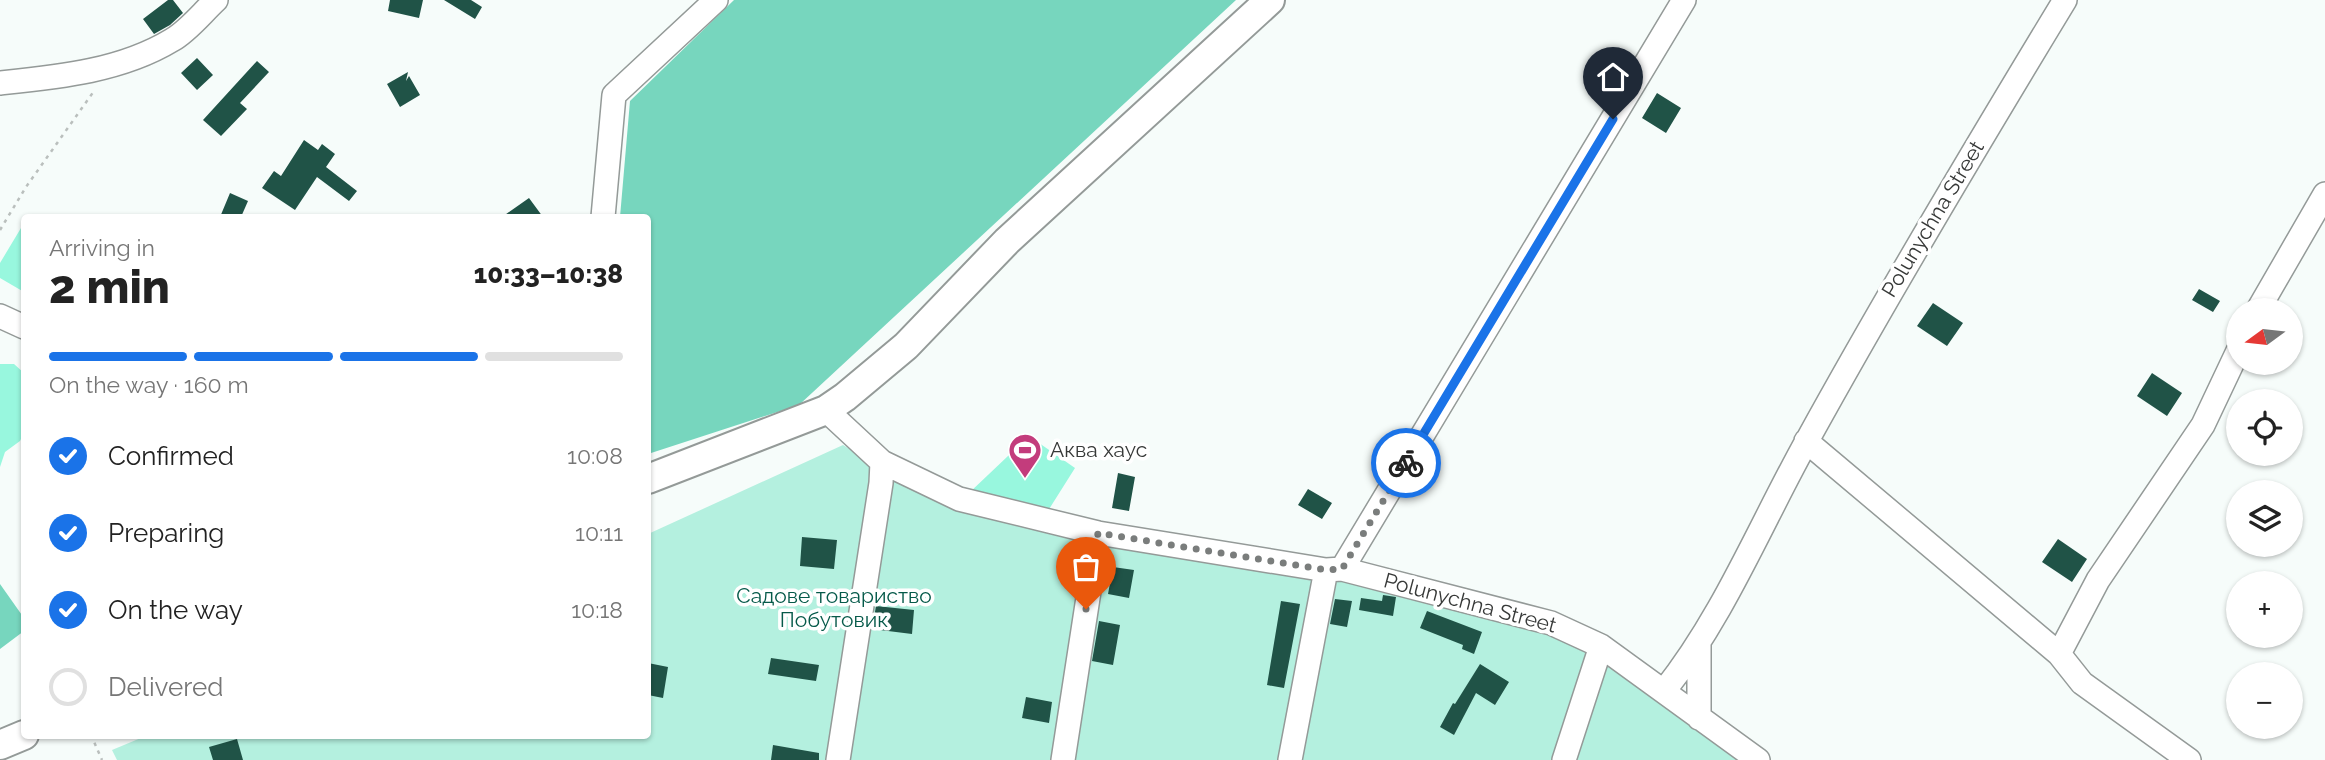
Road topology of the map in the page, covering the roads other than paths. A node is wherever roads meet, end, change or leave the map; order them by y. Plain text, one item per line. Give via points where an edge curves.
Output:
1 (215, 0) edge
2 (716, 0) edge
3 (1270, 0) edge
4 (1684, 0) edge
5 (2065, 0) edge
6 (0, 83) edge
7 (2325, 194) edge
8 (603, 214) edge
9 (2265, 298) edge
10 (0, 316) edge
11 (21, 326) edge
12 (2227, 375) edge
13 (826, 410) junction
14 (1806, 442) junction
15 (882, 462) junction
16 (651, 478) edge
17 (1098, 533) junction
18 (1334, 570) junction
19 (1699, 642) junction
20 (1601, 646) junction
21 (2059, 654) junction
22 (1664, 691) junction
23 (1699, 718) junction
24 (21, 736) edge
25 (0, 746) edge
26 (838, 760) edge
27 (1063, 760) edge
28 (1290, 760) edge
29 (1564, 760) edge
30 (1758, 760) edge
31 (2189, 760) edge

1 - 6 street via 173,40 124,62
2 - 8 street via 614,95
3 - 13 main road via 1007,241 906,346
4 - 18 street
5 - 14 street, Polunychna Street via 1906,262
7 - 9 street
10 - 11 street
12 - 21 street via 2203,425 2098,580
13 - 15 street, Polunychna Street
13 - 16 main road
14 - 19 street, Polunychna Street
14 - 21 street
15 - 17 street, Polunychna Street via 959,499
15 - 26 street
17 - 18 street, Polunychna Street
17 - 27 street
18 - 20 street, Polunychna Street via 1551,622
18 - 28 street
19 - 22 street, Polunychna Street
19 - 23 street
20 - 22 street, Polunychna Street
20 - 29 street
21 - 31 street via 2082,683
22 - 23 street, Polunychna Street
23 - 30 street, Polunychna Street
24 - 25 main road

